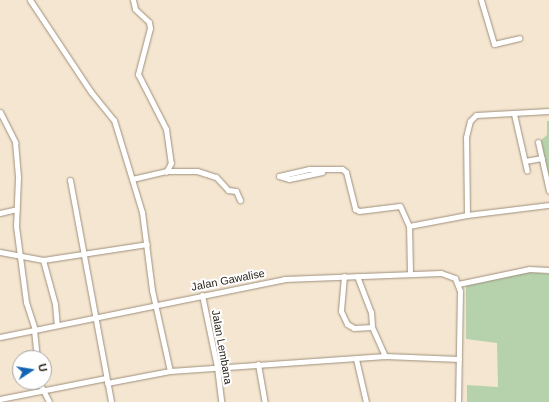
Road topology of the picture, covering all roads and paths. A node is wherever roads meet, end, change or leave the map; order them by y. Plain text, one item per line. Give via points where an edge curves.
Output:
1 (30, 0) edge
2 (134, 0) edge
3 (481, 0) edge
4 (519, 38) dead end
5 (549, 111) edge
6 (0, 112) edge
7 (514, 114) junction
8 (538, 142) dead end
9 (542, 158) junction
10 (525, 161) junction
11 (324, 170) junction
12 (526, 171) dead end
13 (166, 172) junction
14 (132, 179) junction
15 (70, 180) dead end
16 (549, 191) edge
17 (240, 200) dead end
18 (549, 205) edge
19 (16, 209) junction
20 (0, 213) edge
21 (467, 215) junction
22 (409, 226) junction
23 (147, 244) junction
24 (0, 252) edge
25 (82, 256) junction
26 (19, 257) junction
27 (43, 260) junction
28 (549, 270) edge
29 (410, 272) junction
30 (344, 276) junction
31 (357, 276) junction
32 (458, 284) junction
33 (202, 295) junction
34 (155, 304) junction
35 (94, 318) junction
36 (57, 325) junction
37 (372, 327) junction
38 (34, 329) junction
39 (0, 337) edge
40 (36, 350) edge
41 (385, 356) junction
42 (356, 359) junction
43 (459, 359) junction
44 (258, 364) junction
45 (217, 367) junction
46 (170, 371) junction
47 (107, 380) junction
48 (44, 391) junction
49 (0, 399) edge
50 (49, 402) edge
51 (111, 402) edge
52 (221, 402) edge
53 (266, 402) edge
54 (366, 402) edge
55 (458, 402) edge

1 - 14 street via 91,92 113,117
2 - 13 street via 135,9 149,22 150,28 138,74 166,129 171,163
3 - 4 street via 494,44
5 - 7 street
6 - 19 street via 16,142
7 - 10 street
7 - 21 street via 476,115 470,122 466,137
8 - 9 street
9 - 10 street
9 - 16 street
10 - 12 street
11 - 11 street via 295,178 283,179 279,176 309,169
11 - 22 street via 342,169 346,172 355,209 359,211 400,206
13 - 14 street
13 - 17 street via 197,171 216,177 228,190 236,191
14 - 23 street
15 - 25 street
18 - 21 street
19 - 20 street
19 - 26 street
21 - 22 street
22 - 29 street
23 - 25 street
23 - 34 street
24 - 26 street
25 - 27 street
25 - 35 street
26 - 27 street
26 - 38 street via 26,302
27 - 36 street via 55,304
28 - 32 street via 529,269
29 - 31 street, Jalan Gawalise
29 - 32 street, Jalan Gawalise via 450,275
30 - 31 street, Jalan Gawalise
30 - 33 street, Jalan Gawalise via 284,278
30 - 37 street via 341,310 347,324 354,328
31 - 37 street via 371,312
32 - 43 street via 461,307
33 - 34 street, Jalan Gawalise
33 - 45 street, Jalan Lembana
34 - 35 street, Jalan Gawalise
34 - 46 street
35 - 36 street, Jalan Gawalise
35 - 47 street
36 - 38 street, Jalan Gawalise
37 - 41 street
38 - 39 street, Jalan Gawalise
38 - 40 street
41 - 42 street
41 - 43 street
42 - 44 street
42 - 54 street
43 - 55 street
44 - 45 street
44 - 53 street
45 - 46 street
45 - 52 street, Jalan Lembana
46 - 47 street
47 - 48 street
47 - 51 street
48 - 49 street
48 - 50 street

